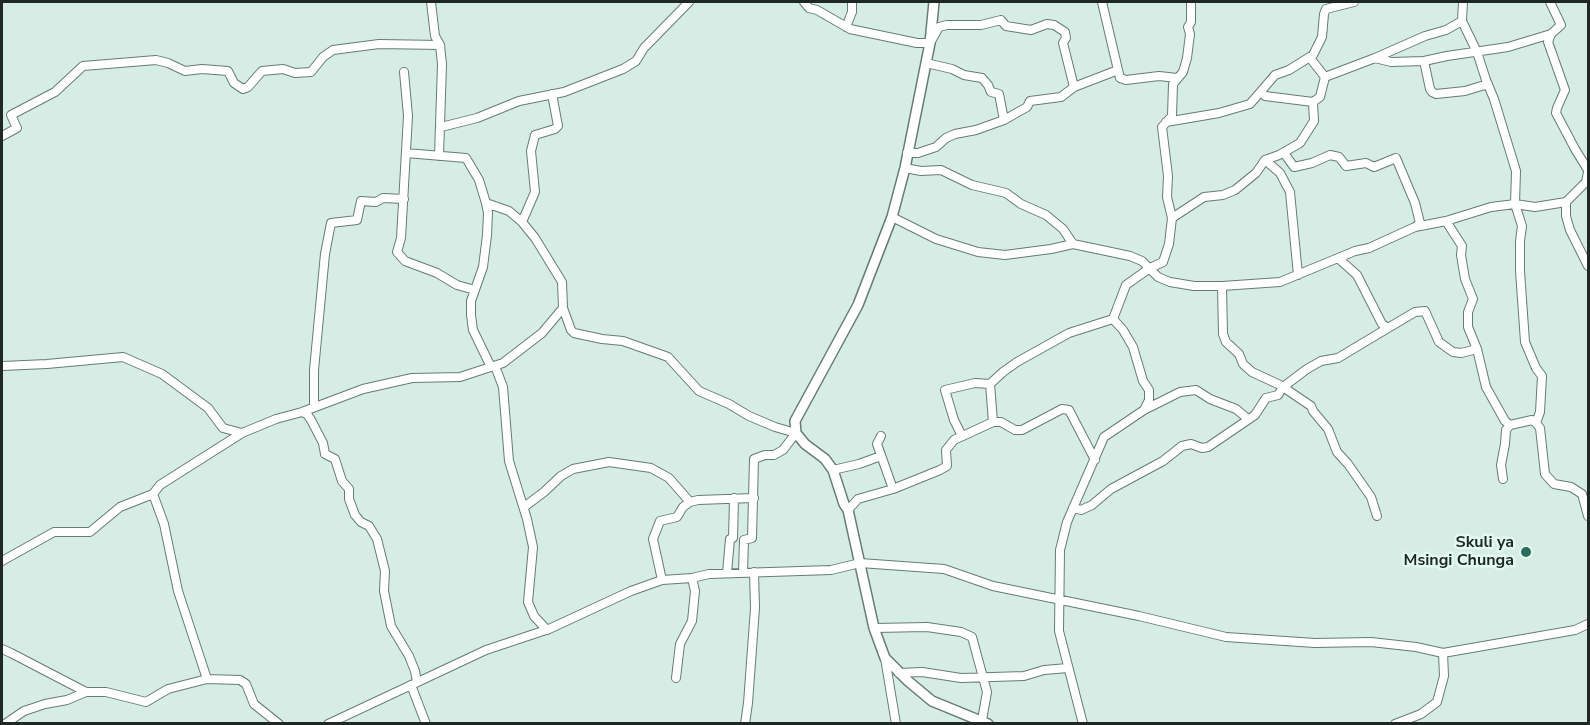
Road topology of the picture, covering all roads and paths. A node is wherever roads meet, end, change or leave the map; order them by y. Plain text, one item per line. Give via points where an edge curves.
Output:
1 (431, 2) edge
2 (689, 2) edge
3 (804, 2) edge
4 (852, 2) edge
5 (934, 2) edge
6 (1102, 2) edge
7 (1191, 2) edge
8 (1354, 2) edge
9 (1463, 2) edge
10 (1550, 2) edge
11 (1462, 21) junction
12 (846, 27) junction
13 (1551, 34) junction
14 (930, 43) junction
15 (440, 45) junction
16 (1477, 52) junction
17 (1311, 58) junction
18 (1375, 58) junction
19 (1424, 62) junction
20 (926, 63) junction
21 (1118, 70) junction
22 (404, 72) dead end
23 (1325, 77) junction
24 (1177, 78) junction
25 (1488, 84) junction
26 (1074, 87) junction
27 (1261, 92) junction
28 (552, 94) junction
29 (1313, 102) junction
30 (1004, 120) junction
31 (1166, 122) junction
32 (441, 127) junction
33 (2, 136) edge
34 (406, 153) junction
35 (907, 153) junction
36 (1284, 153) junction
37 (439, 156) junction
38 (1265, 160) junction
39 (905, 168) junction
40 (1588, 171) edge
41 (404, 199) junction
42 (1566, 202) junction
43 (486, 204) junction
44 (1515, 204) junction
45 (892, 218) junction
46 (1172, 218) junction
47 (1446, 221) junction
48 (522, 222) junction
49 (1415, 227) junction
50 (1073, 244) junction
51 (1338, 258) junction
52 (1588, 266) edge
53 (1150, 268) junction
54 (1298, 275) junction
55 (1222, 286) junction
56 (475, 290) junction
57 (563, 308) junction
58 (1113, 319) junction
59 (1388, 328) junction
60 (1477, 349) junction
61 (2, 366) edge
62 (493, 367) junction
63 (990, 384) junction
64 (1283, 387) junction
65 (314, 407) junction
66 (1144, 410) junction
67 (302, 412) junction
68 (1248, 419) junction
69 (993, 422) junction
70 (1536, 423) junction
71 (1510, 425) junction
72 (242, 433) junction
73 (796, 433) junction
74 (881, 436) dead end
75 (962, 436) junction
76 (881, 456) junction
77 (1095, 460) junction
78 (833, 470) junction
79 (1503, 478) dead end
80 (893, 489) junction
81 (153, 494) junction
82 (734, 498) junction
83 (754, 498) junction
84 (690, 502) junction
85 (524, 507) junction
86 (1073, 508) junction
87 (848, 510) junction
88 (1377, 516) dead end
89 (1588, 516) edge
90 (2, 561) edge
91 (860, 563) junction
92 (754, 572) junction
93 (727, 573) junction
94 (743, 573) junction
95 (692, 578) junction
96 (662, 580) junction
97 (1060, 601) junction
98 (1588, 624) edge
99 (874, 627) junction
100 (547, 630) junction
101 (2, 649) edge
102 (1443, 653) junction
103 (885, 658) junction
104 (1068, 668) junction
105 (899, 673) junction
106 (983, 677) junction
107 (676, 678) dead end
108 (207, 679) junction
109 (414, 684) junction
110 (86, 692) junction
111 (1412, 721) edge
112 (985, 722) edge
113 (5, 723) edge
114 (279, 723) edge
115 (328, 723) edge
116 (426, 723) edge
117 (745, 723) edge
118 (896, 723) edge
119 (1083, 723) edge
120 (1395, 723) edge

1 - 15 street via 435,36
2 - 28 street via 636,61
3 - 12 street
4 - 12 street
5 - 14 street
6 - 21 street
7 - 24 street via 1187,58 1184,72
8 - 17 street via 1326,9 1322,37
9 - 11 street
10 - 13 street via 1561,25
11 - 16 street
11 - 18 street
12 - 14 street
13 - 16 street
13 - 40 street via 1548,42 1565,90 1556,113
14 - 20 street
14 - 26 street via 939,27 947,25 981,25 1001,20 1006,26 1031,30 1054,25 1065,32 1063,43
15 - 32 street
15 - 33 street via 379,44 333,50 311,72 262,71 243,89 234,83 228,71 185,71 156,60 83,66 55,92 11,115 16,128
16 - 19 street
16 - 25 street
17 - 23 street
17 - 27 street via 1275,75
18 - 19 street
18 - 23 street
19 - 25 street via 1430,88 1436,94
20 - 30 street via 982,78 991,92 999,94
20 - 35 street
21 - 24 street via 1120,78 1126,80
21 - 26 street
22 - 34 street
23 - 29 street via 1320,97
24 - 31 street via 1173,84 1172,116
25 - 44 street via 1516,171
26 - 30 street via 1061,97 1030,101 1027,107
27 - 29 street via 1265,96
27 - 31 street via 1250,105
28 - 32 street
28 - 48 street via 558,126 535,135 531,151 535,192
29 - 36 street via 1311,128 1300,143
30 - 35 street via 955,134 936,147
31 - 46 street via 1162,127
32 - 37 street
34 - 37 street
34 - 41 street
35 - 39 street
36 - 38 street
36 - 49 street via 1294,167 1330,155 1339,157 1346,166 1374,166 1396,158 1420,223
37 - 43 street via 466,158 479,180
38 - 46 street via 1235,190 1204,197
38 - 54 street via 1280,172 1290,192
39 - 45 street
39 - 50 street via 941,170 972,185 1006,193 1046,215
40 - 42 street via 1586,182
41 - 56 street via 399,256
41 - 65 street via 361,201 357,220 331,223 314,370
42 - 44 street via 1535,207
42 - 52 street via 1570,230
43 - 48 street via 509,211
43 - 56 street via 483,267
44 - 47 street
44 - 70 street via 1522,233 1520,271 1525,342 1542,376
45 - 50 street via 936,239 978,252 1005,255
45 - 73 street via 852,317 795,421
46 - 53 street via 1163,262
47 - 49 street
47 - 60 street via 1462,246 1465,279 1473,299 1468,327
48 - 57 street via 562,282
49 - 51 street
50 - 53 street via 1131,256
51 - 54 street
51 - 59 street via 1357,275 1382,324
53 - 55 street via 1170,282
53 - 58 street via 1126,285
54 - 55 street via 1280,282
55 - 64 street via 1226,342 1251,372
56 - 62 street via 471,301 473,330
57 - 62 street via 542,333
57 - 73 street via 574,333 623,341 668,357 699,391 766,424
58 - 63 street via 1069,333 1017,362
58 - 66 street via 1133,347 1149,390
59 - 60 street via 1415,312 1425,311 1439,342 1453,352
59 - 64 street via 1338,358 1321,361
60 - 71 street via 1490,395
61 - 72 street via 123,357 162,374 208,408 223,428
62 - 65 street via 460,377 412,378 363,389
62 - 85 street via 503,387 508,461
63 - 69 street
63 - 75 street via 945,390
64 - 68 street via 1278,395 1266,398
64 - 88 street via 1307,401 1324,422 1337,452 1374,502
65 - 67 street
66 - 68 street via 1180,392 1196,390
66 - 77 street via 1104,437
67 - 72 street
67 - 109 street via 311,420 325,454 335,459 349,489 355,515 377,539 391,626 416,671
68 - 86 street via 1208,447 1182,447 1111,489 1092,505 1081,510
69 - 75 street
69 - 77 street via 1022,430 1062,409 1069,410
70 - 71 street via 1532,420
70 - 89 street via 1540,428 1545,474 1554,483 1582,494
71 - 79 street via 1501,465
72 - 81 street via 160,485
73 - 78 street
73 - 83 street via 783,450 754,459
74 - 76 street via 877,444
75 - 80 street via 946,450 946,466
76 - 78 street
76 - 80 street
77 - 86 street
78 - 87 street
80 - 87 street via 858,500
81 - 90 street via 120,507 90,532 54,532
81 - 108 street via 164,524 178,591
82 - 83 street
82 - 84 street
82 - 93 street
83 - 94 street via 752,538 744,540
84 - 85 street via 669,478 651,468 609,462 573,469
84 - 96 street via 677,517 660,521 653,539
85 - 100 street via 533,547 528,602
86 - 97 street via 1060,550
87 - 91 street
91 - 92 street via 831,570
91 - 97 street via 944,569 993,586
91 - 99 street
92 - 94 street
92 - 117 street via 755,609
93 - 94 street
93 - 95 street
95 - 96 street
95 - 107 street via 692,621 680,644
96 - 100 street
97 - 102 street via 1226,637 1371,642
97 - 104 street via 1059,631
98 - 102 street via 1575,630
99 - 103 street
99 - 106 street via 927,627 972,637
100 - 109 street via 486,650
101 - 110 street
102 - 111 street via 1444,676 1437,702
103 - 105 street
103 - 118 street
104 - 106 street via 1024,676
104 - 119 street
105 - 106 street
105 - 112 street via 932,701
106 - 112 street via 987,692
108 - 110 street via 168,690 146,702 106,692
108 - 114 street via 240,680 246,684 254,704
109 - 115 street
109 - 116 street
110 - 113 street via 24,711
111 - 120 street

